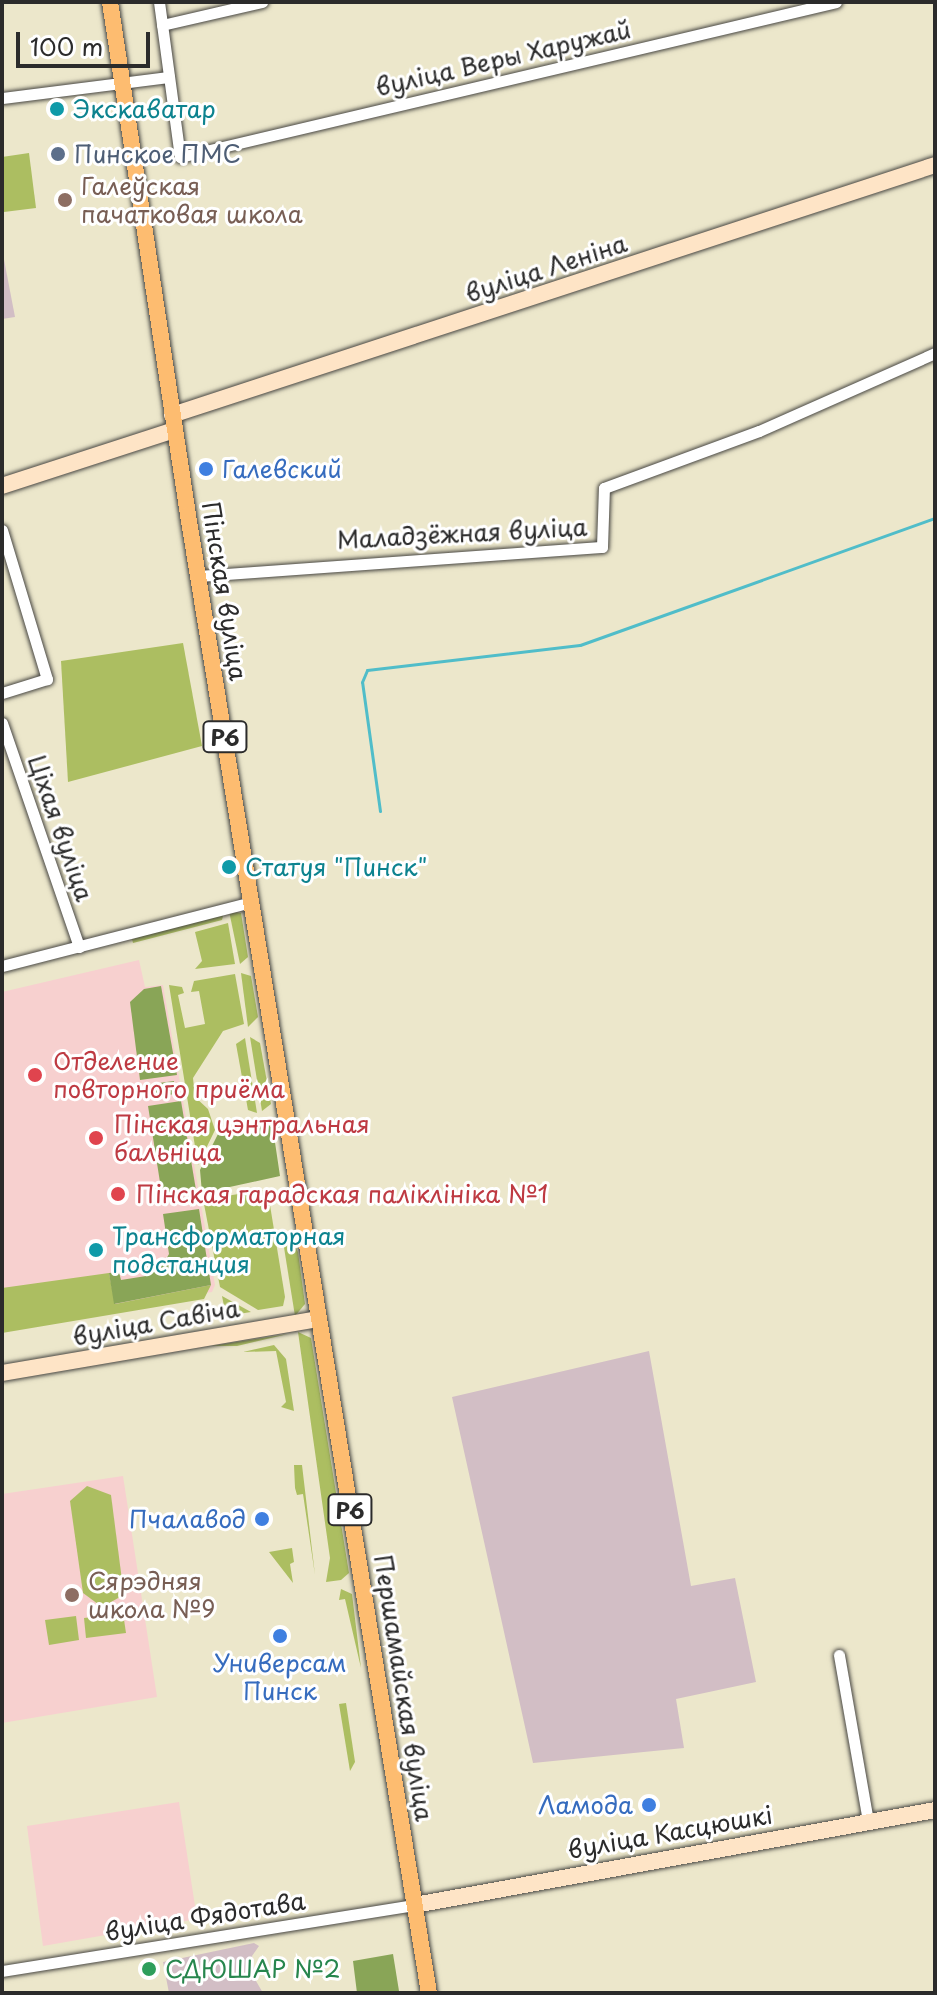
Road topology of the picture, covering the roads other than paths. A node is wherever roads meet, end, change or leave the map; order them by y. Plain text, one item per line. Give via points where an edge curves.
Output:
1 (110, 2) edge
2 (159, 2) edge
3 (262, 2) edge
4 (836, 2) edge
5 (162, 25) junction
6 (169, 77) junction
7 (121, 84) junction
8 (2, 98) edge
9 (935, 165) edge
10 (935, 353) edge
11 (173, 423) junction
12 (2, 486) edge
13 (2, 530) edge
14 (197, 576) junction
15 (2, 693) edge
16 (2, 723) edge
17 (252, 902) junction
18 (79, 947) junction
19 (2, 966) edge
20 (318, 1319) junction
21 (2, 1373) edge
22 (839, 1655) dead end
23 (935, 1810) edge
24 (868, 1822) junction
25 (415, 1905) junction
26 (2, 1971) edge
27 (429, 1993) edge

1 - 7 main road, Пінская вуліца / Р6
2 - 5 street
3 - 5 street
4 - 6 street, вуліца Веры Харужай via 180,157
5 - 6 street
6 - 7 street
7 - 8 street
7 - 11 main road, Пінская вуліца / Р6
9 - 11 street, вуліца Леніна
10 - 14 street, Маладзёжная вуліца via 759,431 604,488 602,547
11 - 12 street, вуліца Леніна via 158,435
11 - 14 main road, Пінская вуліца / Р6
13 - 15 street via 46,661 47,679
14 - 17 main road, Пінская вуліца / Р6
16 - 18 street, Ціхая вуліца
17 - 18 street
17 - 20 main road, Першамайская вуліца / Р6
18 - 19 street
20 - 21 street, вуліца Савіча
20 - 25 main road, Першамайская вуліца / Р6
22 - 24 street
23 - 24 street, вуліца Касцюшкі
24 - 25 street, вуліца Касцюшкі
25 - 26 street, вуліца Фядотава
25 - 27 main road, Першамайская вуліца / Р6

